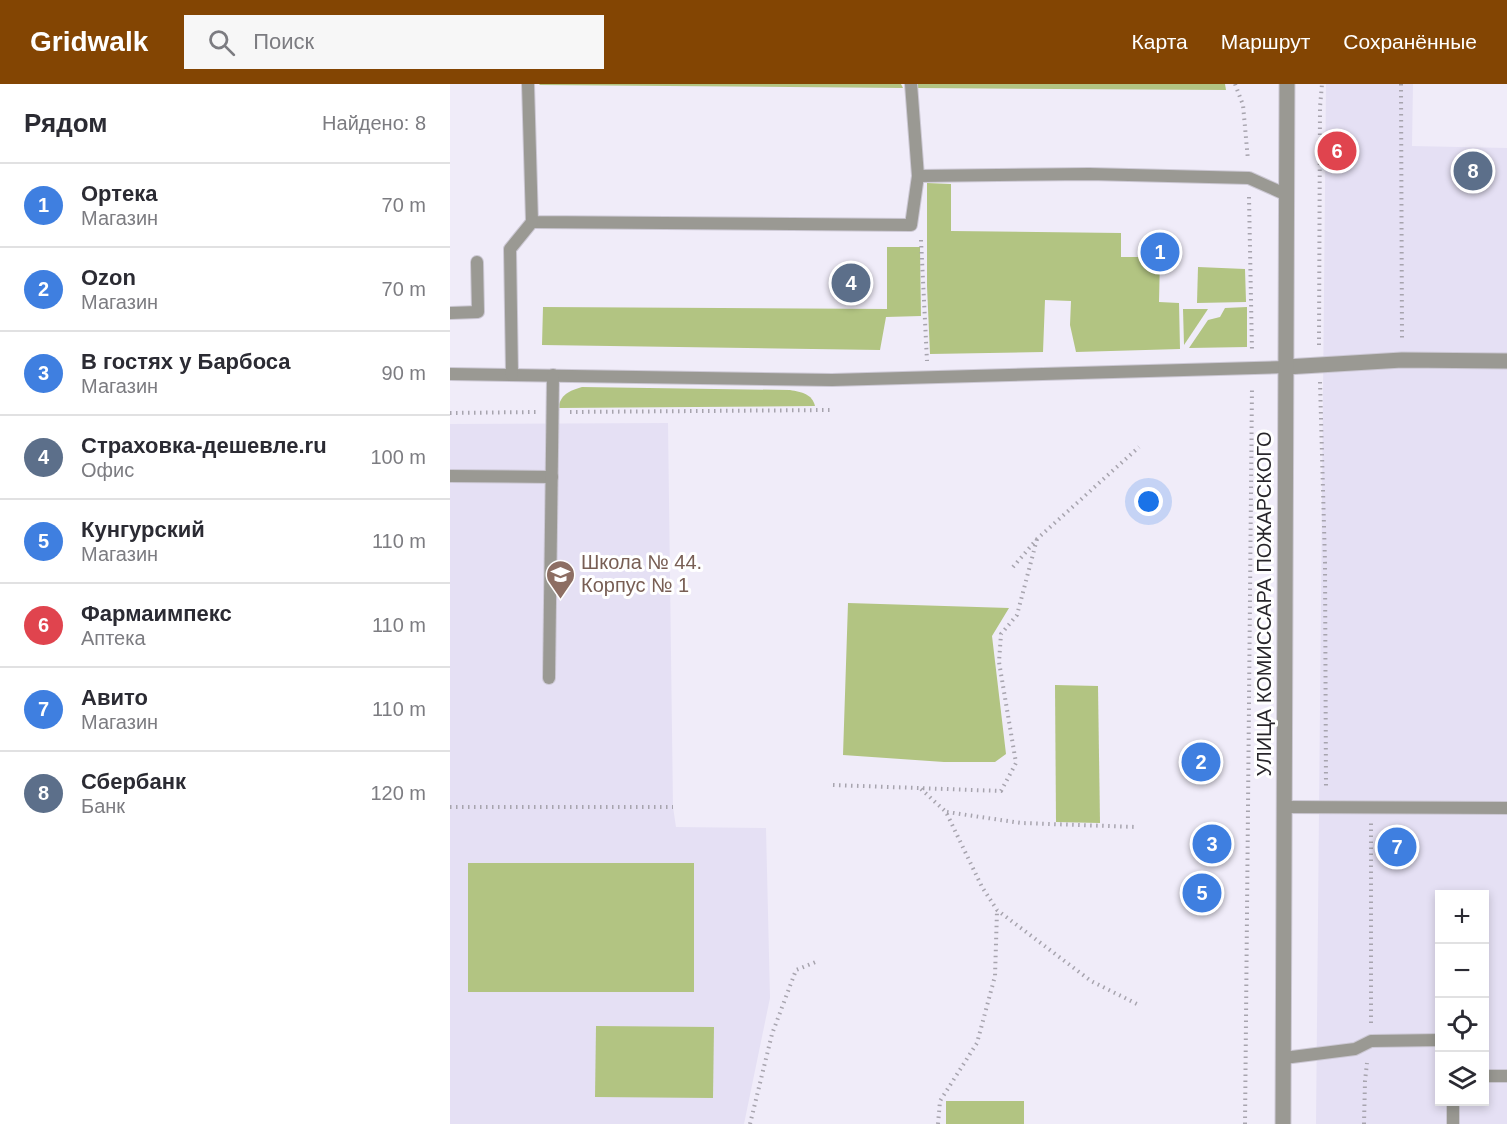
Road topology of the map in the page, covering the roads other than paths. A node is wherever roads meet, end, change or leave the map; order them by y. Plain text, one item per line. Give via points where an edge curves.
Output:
1 (528, 84) edge
2 (911, 84) edge
3 (1287, 84) edge
4 (918, 176) junction
5 (1287, 195) junction
6 (532, 222) junction
7 (477, 262) dead end
8 (450, 313) edge
9 (1507, 361) edge
10 (1286, 367) junction
11 (450, 375) edge
12 (512, 375) junction
13 (553, 375) junction
14 (450, 476) edge
15 (552, 477) junction
16 (549, 678) dead end
17 (1284, 807) junction
18 (1507, 808) edge
19 (1435, 1041) edge
20 (1284, 1058) junction
21 (1489, 1076) edge
22 (1507, 1076) edge
23 (1453, 1106) edge
24 (1283, 1124) edge
25 (1453, 1124) edge

1 - 6 lane
2 - 4 lane
3 - 5 street, УЛИЦА КОМИССАРА ПОЖАРСКОГО
4 - 5 lane via 1089,174 1249,178
4 - 6 lane via 910,225
5 - 10 street, УЛИЦА КОМИССАРА ПОЖАРСКОГО
6 - 12 lane via 510,249
7 - 8 lane via 478,312
9 - 10 street via 1402,360
10 - 13 lane via 832,380
10 - 17 street, УЛИЦА КОМИССАРА ПОЖАРСКОГО
11 - 12 lane
12 - 13 lane
13 - 15 lane
14 - 15 lane
15 - 16 lane
17 - 18 lane
17 - 20 street, УЛИЦА КОМИССАРА ПОЖАРСКОГО
19 - 20 lane via 1371,1041 1355,1049
20 - 24 street, УЛИЦА КОМИССАРА ПОЖАРСКОГО
21 - 22 lane
23 - 25 lane

